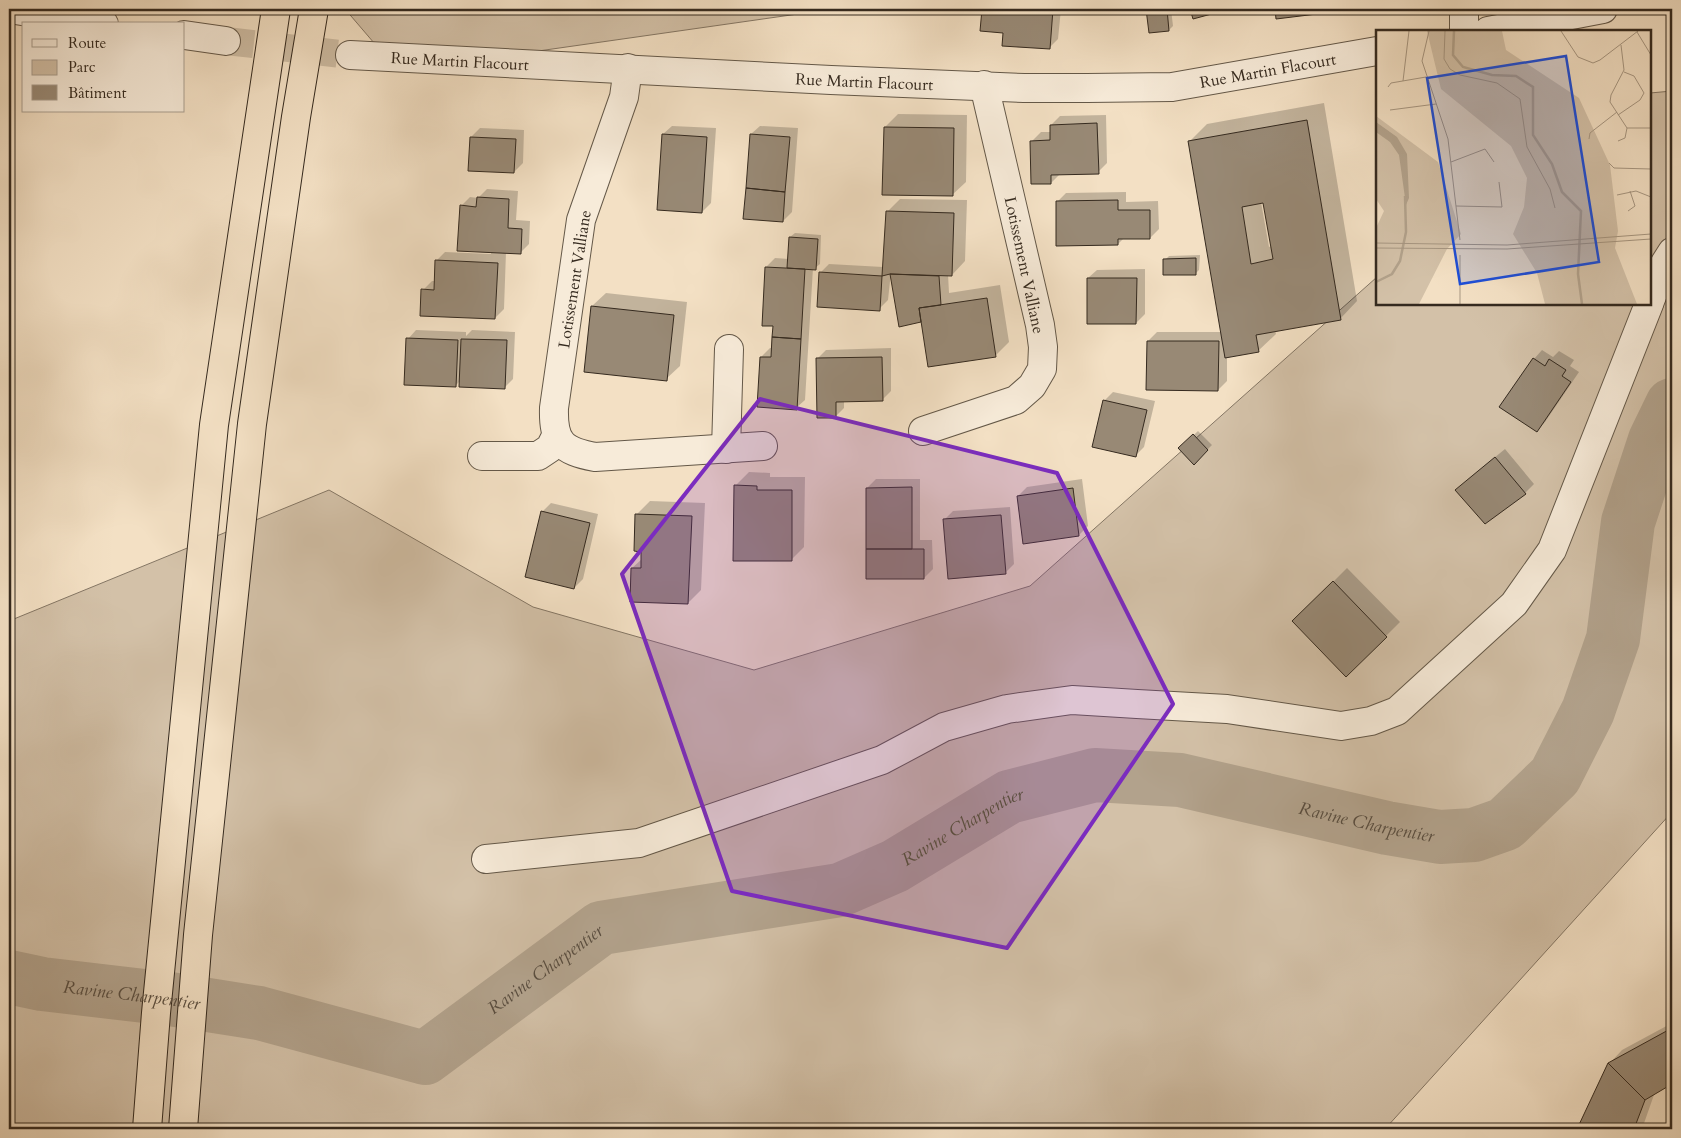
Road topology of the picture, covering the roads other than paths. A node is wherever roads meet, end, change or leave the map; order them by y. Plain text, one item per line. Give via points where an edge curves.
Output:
1 (9, 9) edge
2 (276, 9) edge
3 (314, 9) edge
4 (1464, 9) edge
5 (1603, 9) edge
6 (91, 22) edge
7 (1464, 30) edge
8 (1493, 30) edge
9 (185, 35) edge
10 (226, 40) tunnel mouth
11 (1376, 51) edge
12 (350, 54) tunnel mouth
13 (628, 68) junction
14 (984, 85) junction
15 (1672, 252) edge
16 (1651, 297) edge
17 (1648, 305) edge
18 (729, 349) dead end
19 (923, 431) dead end
20 (556, 436) junction
21 (763, 446) dead end
22 (726, 448) junction
23 (482, 456) dead end
24 (486, 859) dead end
25 (146, 1129) edge
26 (183, 1129) edge

1 - 6 street
2 - 25 highway via 214,424
3 - 26 highway via 252,424 198,935
4 - 7 street
5 - 8 street
9 - 10 street
11 - 14 street, Rue Martin Flacourt via 1172,88
12 - 13 street, Rue Martin Flacourt
13 - 14 street, Rue Martin Flacourt
13 - 20 street, Lotissement Valliane via 624,98 581,220 554,408
14 - 19 street, Lotissement Valliane via 1040,325 1042,369 1032,386 1016,400
15 - 16 street
17 - 24 street via 1552,550 1514,604 1397,711 1371,721 1341,726 1227,709 1072,700 1007,709 944,727 882,760 639,843
18 - 22 street
20 - 22 street via 571,451 595,457
20 - 23 street via 550,448 538,456
21 - 22 street

